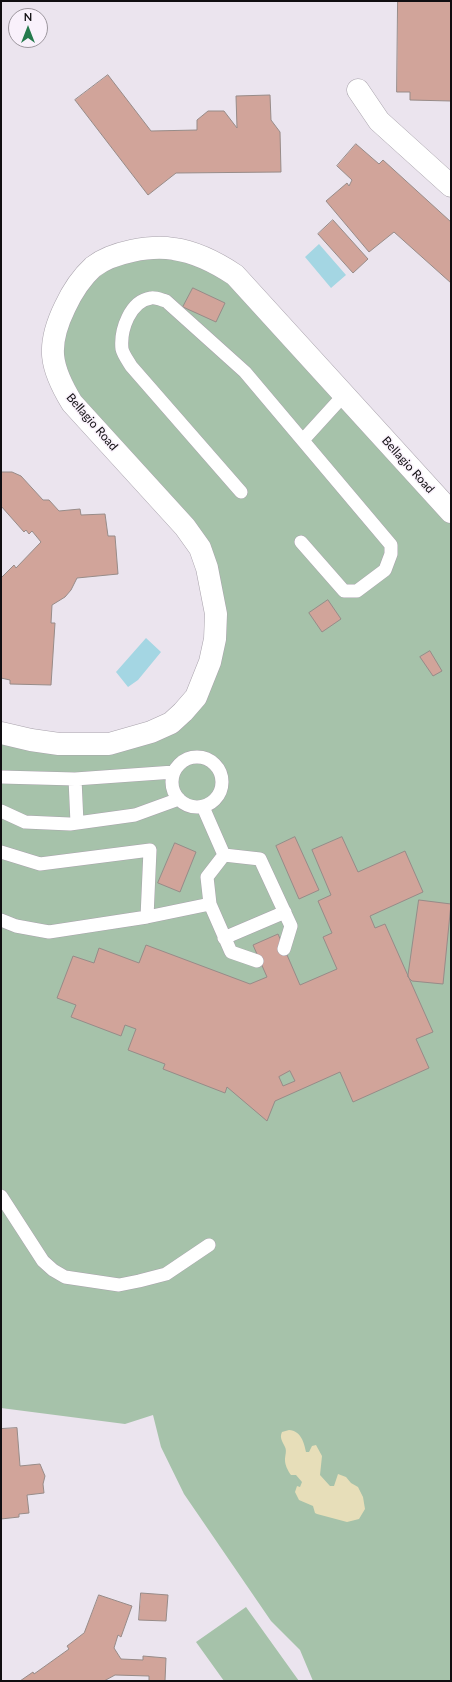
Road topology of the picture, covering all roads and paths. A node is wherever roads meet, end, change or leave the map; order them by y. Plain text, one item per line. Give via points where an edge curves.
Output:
1 (358, 90) dead end
2 (451, 186) edge
3 (344, 395) junction
4 (303, 440) junction
5 (241, 492) dead end
6 (451, 512) edge
7 (301, 542) dead end
8 (1, 733) edge
9 (174, 772) junction
10 (1, 777) edge
11 (75, 779) junction
12 (179, 799) junction
13 (203, 807) junction
14 (1, 811) edge
15 (77, 823) junction
16 (1, 852) edge
17 (224, 855) junction
18 (210, 904) junction
19 (285, 912) junction
20 (147, 916) junction
21 (1, 920) edge
22 (224, 938) junction
23 (284, 949) dead end
24 (257, 961) dead end
25 (1, 1196) edge
26 (208, 1245) dead end

1 - 2 street via 379,121
3 - 4 lane
3 - 6 street, Bellagio Road
3 - 8 street, Bellagio Road via 235,275 216,262 174,248 131,251 110,257 94,267 79,283 58,322 52,341 54,363 60,383 72,403 185,527 200,548 207,568 216,614 210,662 196,697 171,722 151,732 109,744 86,745 31,740
4 - 5 lane via 245,372 177,310 166,301 152,297 140,303 131,312 123,332 122,350 131,366
4 - 7 lane via 391,545 391,554 385,570 357,591 344,591
9 - 11 lane
9 - 12 lane via 173,788
9 - 13 lane via 178,765 193,758 201,757 216,765 222,781 221,790 214,800
10 - 11 lane
11 - 15 lane
12 - 13 lane via 188,805
12 - 15 lane via 135,816
13 - 17 lane
14 - 15 lane via 24,822
16 - 20 lane via 40,864 150,850
17 - 18 lane via 207,877
17 - 19 lane via 260,859
18 - 20 lane
18 - 22 lane
19 - 22 lane
19 - 23 lane via 292,926
20 - 21 lane via 49,932 16,926
22 - 24 lane via 232,952
25 - 26 lane via 42,1261 65,1277 119,1285 139,1282 166,1274

